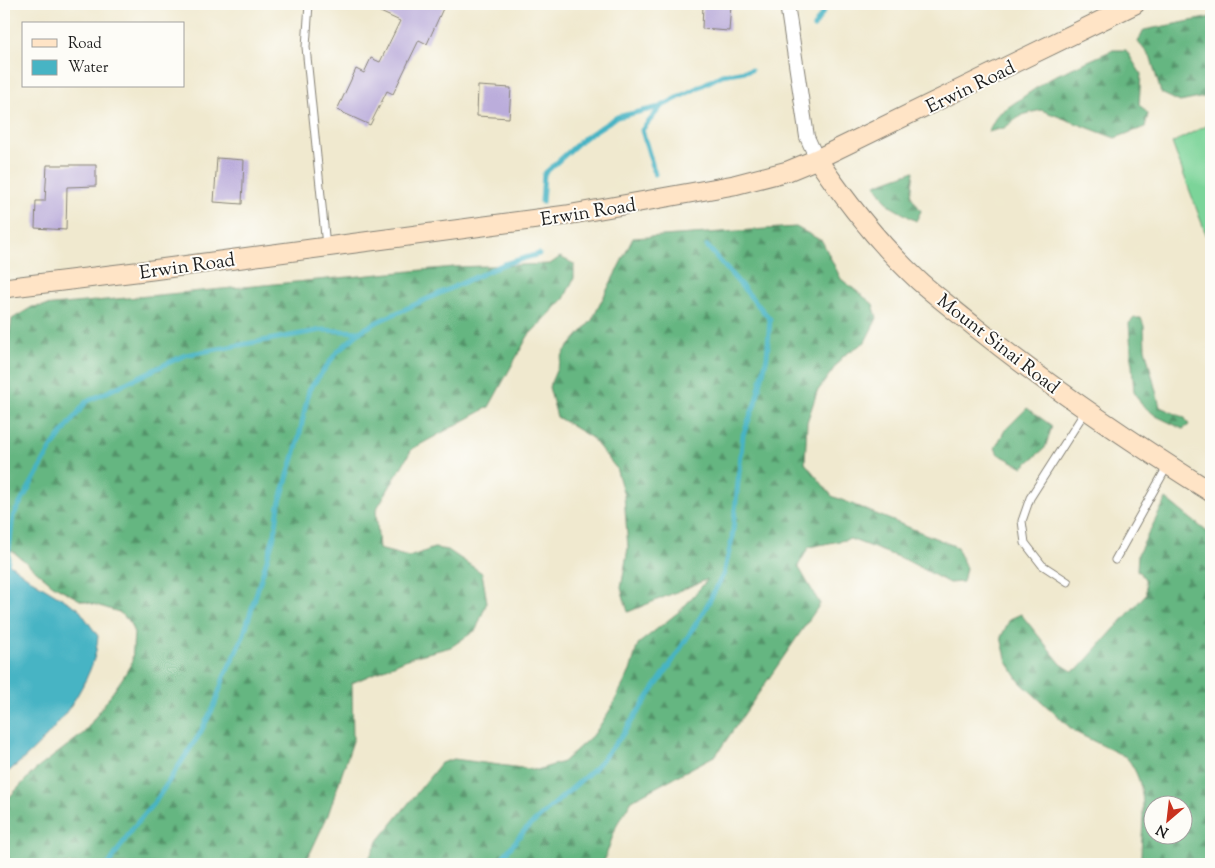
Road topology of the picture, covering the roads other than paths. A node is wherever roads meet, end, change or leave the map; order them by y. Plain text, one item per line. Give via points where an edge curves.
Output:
1 (309, 4) edge
2 (787, 4) edge
3 (1135, 4) edge
4 (818, 159) junction
5 (326, 246) junction
6 (4, 288) edge
7 (1086, 409) junction
8 (1168, 464) junction
9 (1211, 492) edge
10 (1115, 560) dead end
11 (1068, 582) dead end

1 - 5 lane via 306,47
2 - 4 street via 807,137
3 - 4 main road, Erwin Road
4 - 5 main road, Erwin Road via 763,179 639,204
4 - 7 main road, Mount Sinai Road via 846,201 919,281 1004,350
5 - 6 main road, Erwin Road
7 - 8 main road, Mount Sinai Road
7 - 11 lane via 1030,498 1022,521 1025,543 1042,565
8 - 9 main road, Mount Sinai Road
8 - 10 lane

